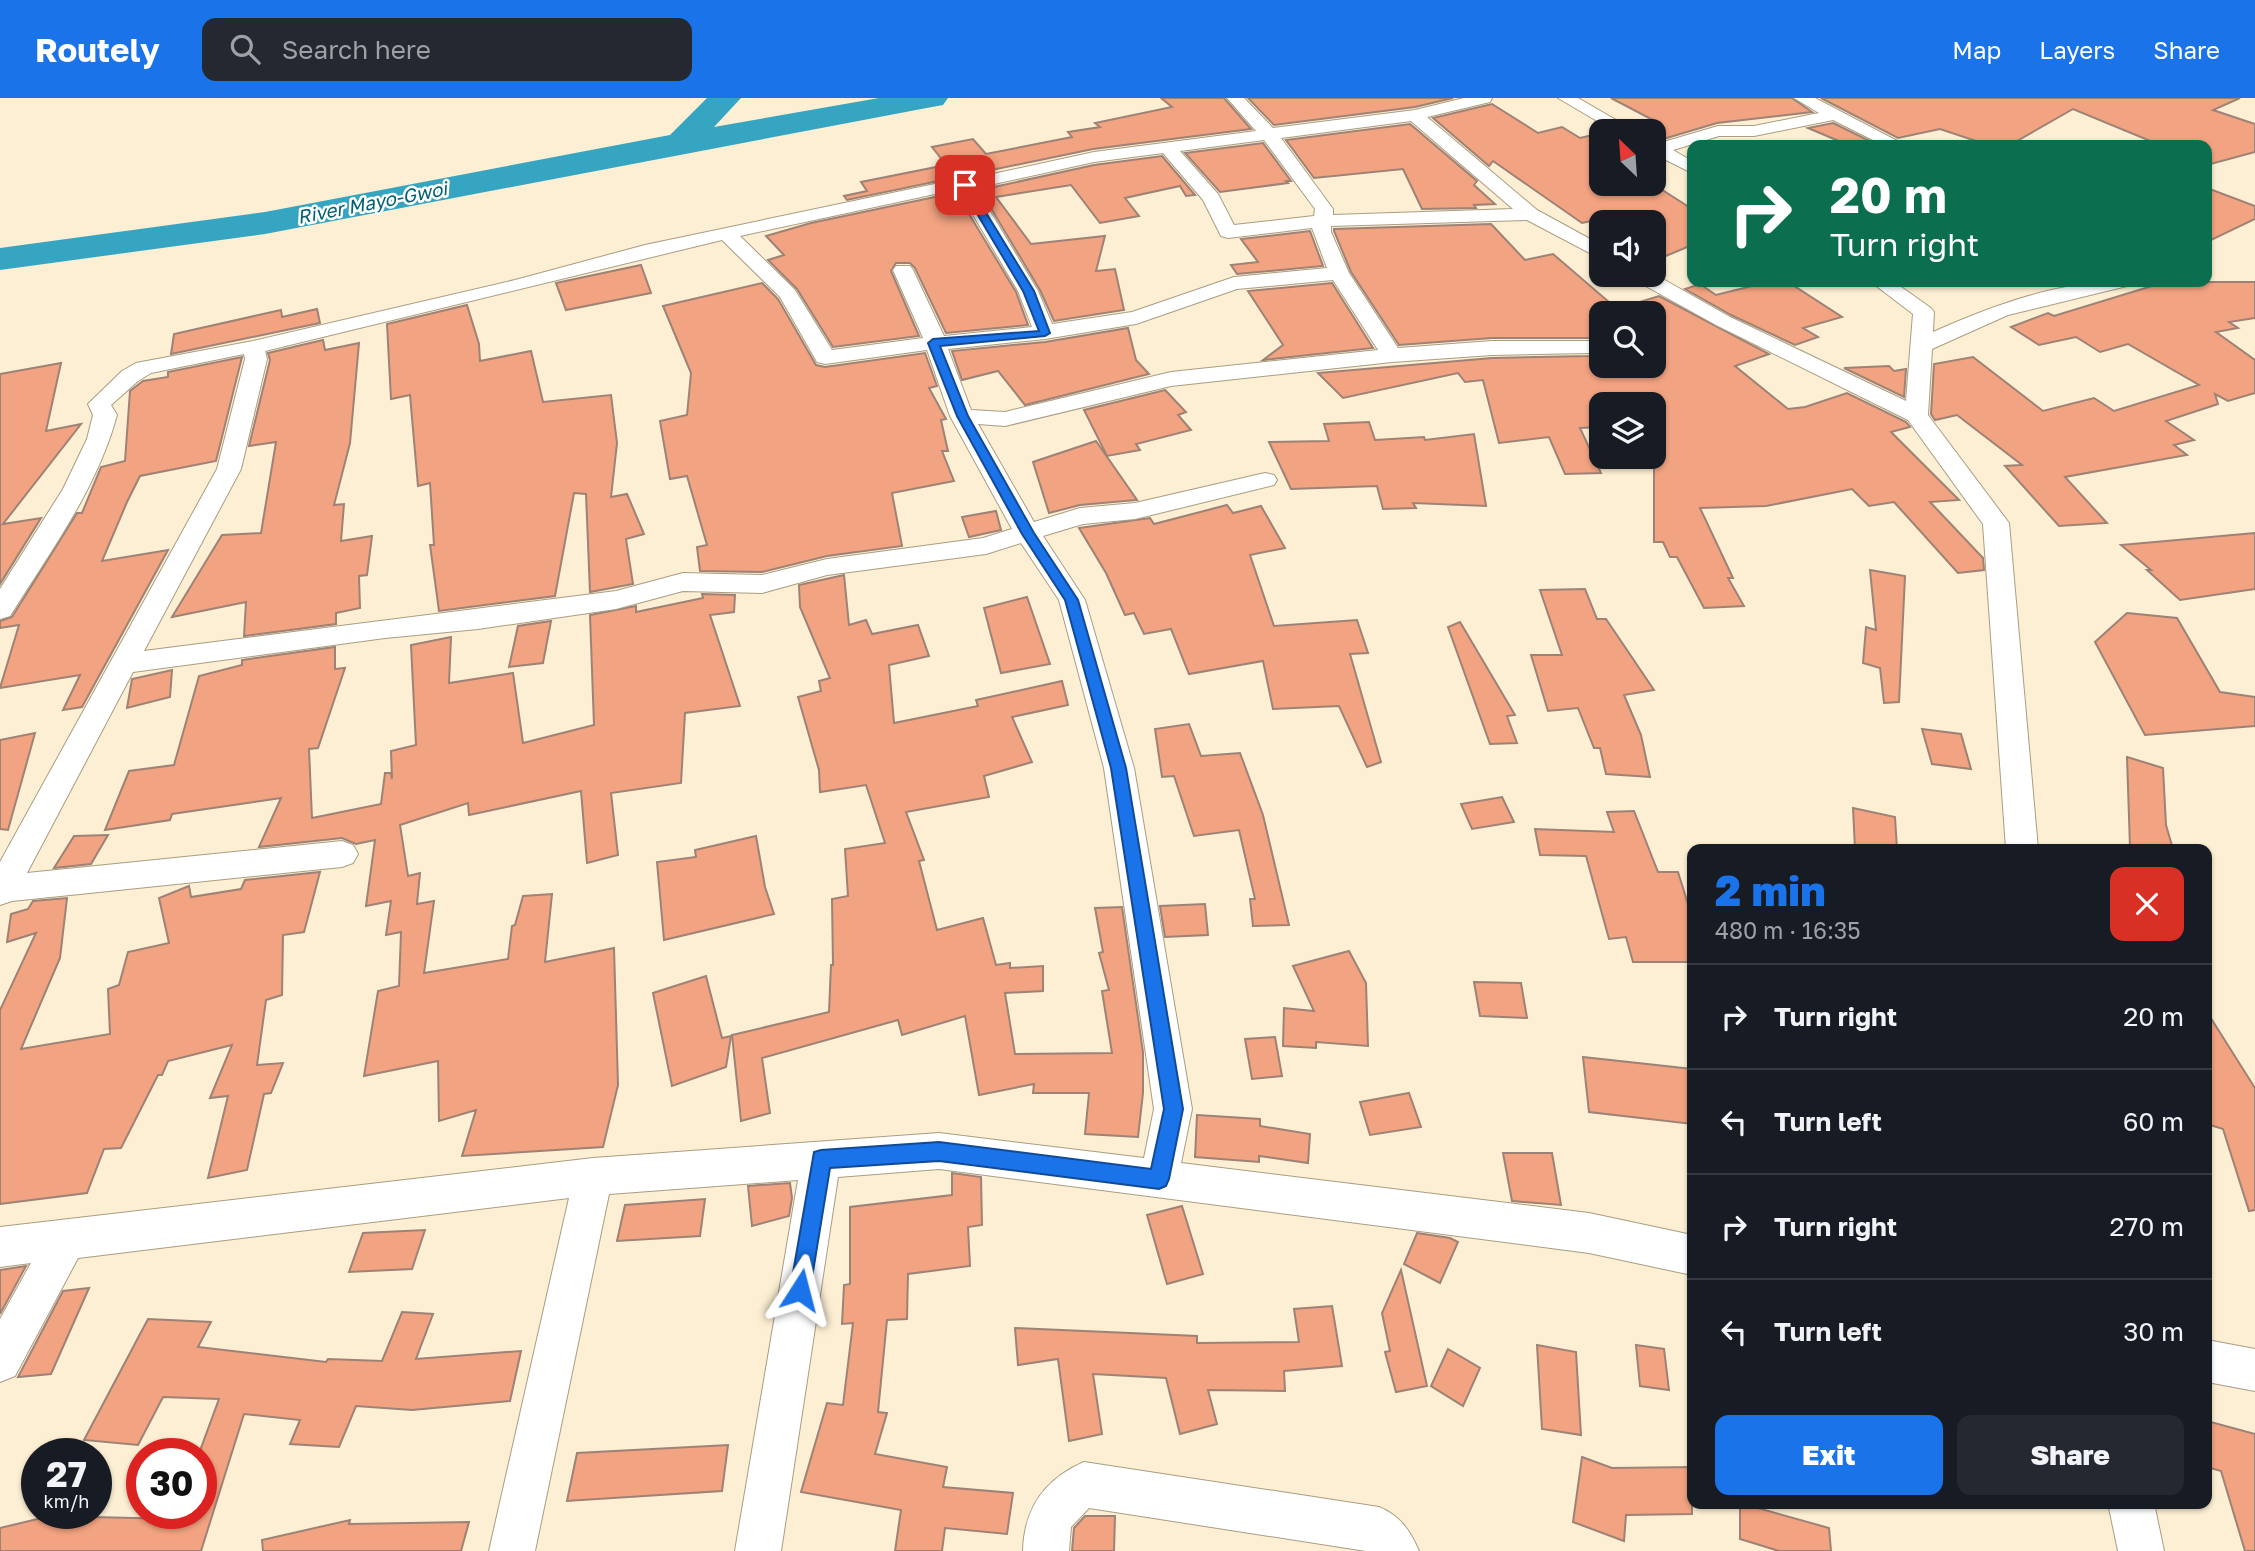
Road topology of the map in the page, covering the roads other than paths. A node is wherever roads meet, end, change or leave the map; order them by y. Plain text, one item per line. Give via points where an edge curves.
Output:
1 (1235, 98) edge
2 (1484, 98) edge
3 (1566, 98) edge
4 (1802, 98) edge
5 (1415, 115) junction
6 (1834, 115) junction
7 (1604, 119) edge
8 (1269, 134) junction
9 (1886, 140) edge
10 (1666, 145) edge
11 (1166, 146) junction
12 (1666, 154) edge
13 (1687, 165) edge
14 (965, 185) junction
15 (1530, 214) junction
16 (1323, 221) junction
17 (728, 234) junction
18 (1589, 246) edge
19 (903, 270) dead end
20 (1339, 273) junction
21 (1662, 287) edge
22 (1888, 287) edge
23 (2077, 287) edge
24 (2042, 291) edge
25 (1045, 333) junction
26 (933, 343) junction
27 (1922, 345) junction
28 (253, 347) junction
29 (1589, 347) edge
30 (1392, 355) junction
31 (1916, 415) junction
32 (962, 416) junction
33 (1265, 480) dead end
34 (1028, 534) junction
35 (0, 610) edge
36 (123, 664) junction
37 (2022, 844) edge
38 (342, 854) dead end
39 (0, 890) edge
40 (821, 1159) junction
41 (593, 1177) junction
42 (1159, 1179) junction
43 (67, 1238) junction
44 (0, 1247) edge
45 (1687, 1254) edge
46 (0, 1361) edge
47 (2212, 1362) edge
48 (2255, 1370) edge
49 (2132, 1509) edge
50 (512, 1551) edge
51 (758, 1551) edge
52 (1046, 1551) edge
53 (1396, 1551) edge
54 (2141, 1551) edge

1 - 8 street
2 - 5 street
3 - 7 street
4 - 6 street
5 - 8 street
5 - 15 street
6 - 9 street
6 - 10 street via 1754,131 1718,131
8 - 11 street
8 - 16 street via 1324,209
11 - 14 street
11 - 16 street via 1211,198 1228,232
12 - 13 street
14 - 17 street
14 - 25 street via 1028,291
15 - 16 street
15 - 18 street
16 - 20 street via 1321,232
17 - 26 street via 788,294 825,357
17 - 28 street
19 - 26 street
20 - 25 street via 1234,283 1136,318
20 - 30 street
21 - 31 street
22 - 27 street via 1924,312
23 - 24 street
24 - 27 street
25 - 26 street
26 - 32 street
27 - 31 street
28 - 35 street via 144,368 99,404 105,415 101,438 64,509
28 - 36 street via 256,359 229,469
29 - 30 street
30 - 32 street via 1171,379 1005,419
31 - 37 street via 1996,523
32 - 34 street
33 - 34 street via 1135,511 1080,516
34 - 36 street via 986,546 827,567 762,584 683,582 602,602 478,621
34 - 42 street via 1072,600 1119,768 1174,1109
36 - 39 street
38 - 39 street
40 - 41 street
40 - 42 street via 939,1152
40 - 51 street
41 - 43 street
41 - 50 street
42 - 45 street via 1589,1233
43 - 44 street
43 - 46 street
47 - 48 street
49 - 54 street
52 - 53 street via 1046,1529 1062,1499 1084,1485 1379,1530

